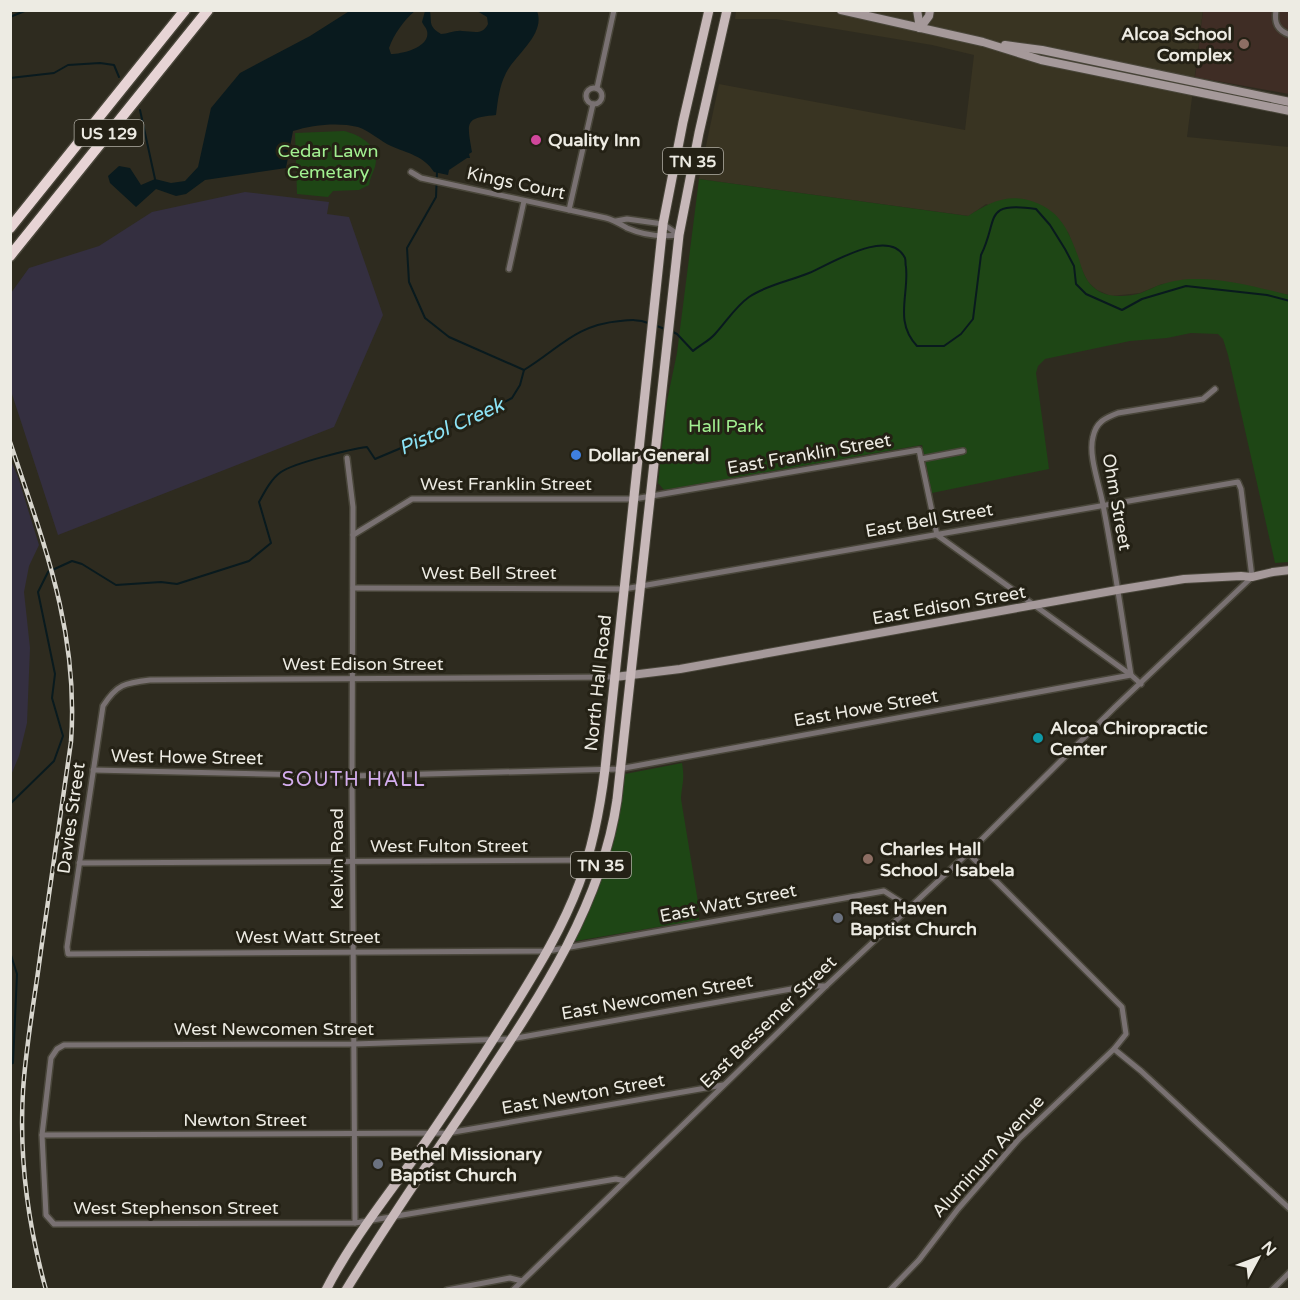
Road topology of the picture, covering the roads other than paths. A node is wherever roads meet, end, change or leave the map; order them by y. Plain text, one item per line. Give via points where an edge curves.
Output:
1 (185, 10) edge
2 (208, 10) edge
3 (614, 10) edge
4 (709, 10) edge
5 (727, 10) edge
6 (841, 10) edge
7 (917, 10) edge
8 (930, 10) edge
9 (1276, 10) edge
10 (920, 28) junction
11 (1290, 35) edge
12 (1192, 86) junction
13 (597, 88) junction
14 (1290, 102) edge
15 (593, 104) junction
16 (1290, 111) edge
17 (411, 172) dead end
18 (524, 201) junction
19 (569, 210) junction
20 (616, 221) junction
21 (663, 224) junction
22 (10, 228) edge
23 (679, 235) junction
24 (661, 237) junction
25 (10, 256) edge
26 (510, 269) dead end
27 (1215, 389) dead end
28 (963, 451) dead end
29 (347, 459) dead end
30 (921, 459) junction
31 (650, 496) junction
32 (634, 499) junction
33 (1103, 504) junction
34 (353, 535) junction
35 (937, 535) junction
36 (1290, 570) edge
37 (1252, 577) junction
38 (640, 586) junction
39 (353, 588) junction
40 (624, 589) junction
41 (1118, 590) junction
42 (1034, 604) junction
43 (1131, 675) junction
44 (630, 676) junction
45 (615, 677) junction
46 (352, 679) junction
47 (1141, 684) junction
48 (113, 690) joint
49 (605, 769) junction
50 (620, 769) junction
51 (93, 770) junction
52 (352, 776) junction
53 (968, 853) junction
54 (587, 860) junction
55 (603, 860) junction
56 (353, 861) junction
57 (79, 862) junction
58 (909, 907) junction
59 (565, 948) junction
60 (353, 951) junction
61 (548, 951) junction
62 (68, 954) joint
63 (826, 986) junction
64 (511, 1039) junction
65 (493, 1040) junction
66 (354, 1044) junction
67 (1114, 1049) junction
68 (724, 1085) junction
69 (432, 1133) junction
70 (448, 1133) junction
71 (354, 1134) junction
72 (42, 1135) junction
73 (625, 1181) junction
74 (1290, 1209) edge
75 (391, 1218) junction
76 (369, 1221) junction
77 (355, 1223) junction
78 (1290, 1272) edge
79 (522, 1281) junction
80 (326, 1290) edge
81 (346, 1290) edge
82 (447, 1290) edge
83 (513, 1290) edge
84 (890, 1290) edge
85 (1272, 1290) edge

1 - 22 highway, US 129
2 - 25 highway, US 129
3 - 13 street
4 - 21 main road, North Hall Road / TN 35
5 - 23 main road, North Hall Road / TN 35
6 - 10 street
7 - 10 street
8 - 10 street
9 - 11 street via 1276,24
10 - 12 street via 1041,60
12 - 14 street
12 - 16 street via 1250,104
13 - 15 street via 602,97
13 - 15 street via 586,94
15 - 19 street
17 - 18 street, Kings Court via 421,178
18 - 19 street, Kings Court
18 - 26 street
19 - 20 street, Kings Court
20 - 21 street, Kings Court
20 - 24 street, Kings Court
21 - 23 street, Kings Court
21 - 24 main road, North Hall Road / TN 35
23 - 24 street, Kings Court
23 - 31 main road, North Hall Road / TN 35
24 - 32 main road, North Hall Road / TN 35
27 - 33 street, Ohm Street via 1203,399 1118,413 1101,421 1092,444
28 - 30 street
29 - 34 street, Kelvin Road
30 - 31 street, East Franklin Street via 919,450
30 - 35 street
31 - 32 street, East Franklin Street
31 - 38 main road, North Hall Road / TN 35
32 - 34 street, West Franklin Street via 412,499
32 - 40 main road, North Hall Road / TN 35
33 - 35 street, East Bell Street
33 - 37 street, East Bell Street via 1238,482
33 - 41 street, Ohm Street
34 - 39 street, Kelvin Road
35 - 38 street, East Bell Street
35 - 42 street
36 - 37 street, East Edison Street
37 - 41 street, East Edison Street via 1184,579
37 - 47 street, East Bessemer Street
38 - 40 street, East Bell Street
38 - 44 main road, North Hall Road / TN 35
39 - 40 street, West Bell Street
39 - 46 street, Kelvin Road
40 - 45 main road, North Hall Road / TN 35
41 - 42 street, East Edison Street
41 - 43 street, Ohm Street
42 - 43 street
42 - 44 street, East Edison Street
43 - 47 street
43 - 50 street, East Howe Street
44 - 45 street, East Edison Street
44 - 50 main road, North Hall Road / TN 35
45 - 46 street, West Edison Street
45 - 49 main road, North Hall Road / TN 35
46 - 48 street, West Edison Street via 150,680
46 - 52 street, Kelvin Road
47 - 53 street, East Bessemer Street
48 - 51 street, Davies Street via 103,706
49 - 50 street, East Howe Street
49 - 52 street, West Howe Street
49 - 54 main road, North Hall Road / TN 35
50 - 55 main road, North Hall Road / TN 35 via 613,824
51 - 52 street, West Howe Street
51 - 57 street, Davies Street
52 - 56 street, Kelvin Road
53 - 58 street, East Bessemer Street
53 - 67 street via 1122,1007 1126,1034
54 - 55 street, West Fulton Street
54 - 56 street, West Fulton Street
54 - 61 main road, North Hall Road / TN 35
55 - 59 main road, North Hall Road / TN 35
56 - 57 street, West Fulton Street
56 - 60 street, Kelvin Road
57 - 62 street, Davies Street
58 - 59 street, East Watt Street via 884,891
58 - 63 street, East Bessemer Street
59 - 61 street, East Watt Street
59 - 64 main road, North Hall Road / TN 35
60 - 61 street, West Watt Street
60 - 62 street, West Watt Street
60 - 66 street, Kelvin Road
61 - 65 main road, North Hall Road / TN 35
63 - 64 street, East Newcomen Street
63 - 68 street, East Bessemer Street
64 - 65 street, East Newcomen Street
64 - 70 main road, North Hall Road / TN 35
65 - 66 street, West Newcomen Street
65 - 69 main road, North Hall Road / TN 35
66 - 71 street, Kelvin Road
66 - 72 street, West Newcomen Street via 64,1045 51,1058
67 - 74 street
67 - 84 street, Aluminum Avenue via 1019,1139
68 - 70 street, East Newton Street
68 - 73 street, East Bessemer Street
69 - 70 street, Newton Street
69 - 71 street, Newton Street
69 - 76 main road, North Hall Road / TN 35
70 - 75 main road, North Hall Road / TN 35
71 - 72 street, Newton Street
71 - 77 street, Kelvin Road
72 - 77 street, West Stephenson Street via 46,1215 54,1224
73 - 75 street, West Stephenson Street via 616,1179
73 - 79 street, East Bessemer Street
75 - 76 street, West Stephenson Street
75 - 81 main road, North Hall Road / TN 35
76 - 77 street, West Stephenson Street
76 - 80 main road, North Hall Road / TN 35
78 - 85 street
79 - 82 street via 510,1278
79 - 83 street, East Bessemer Street

